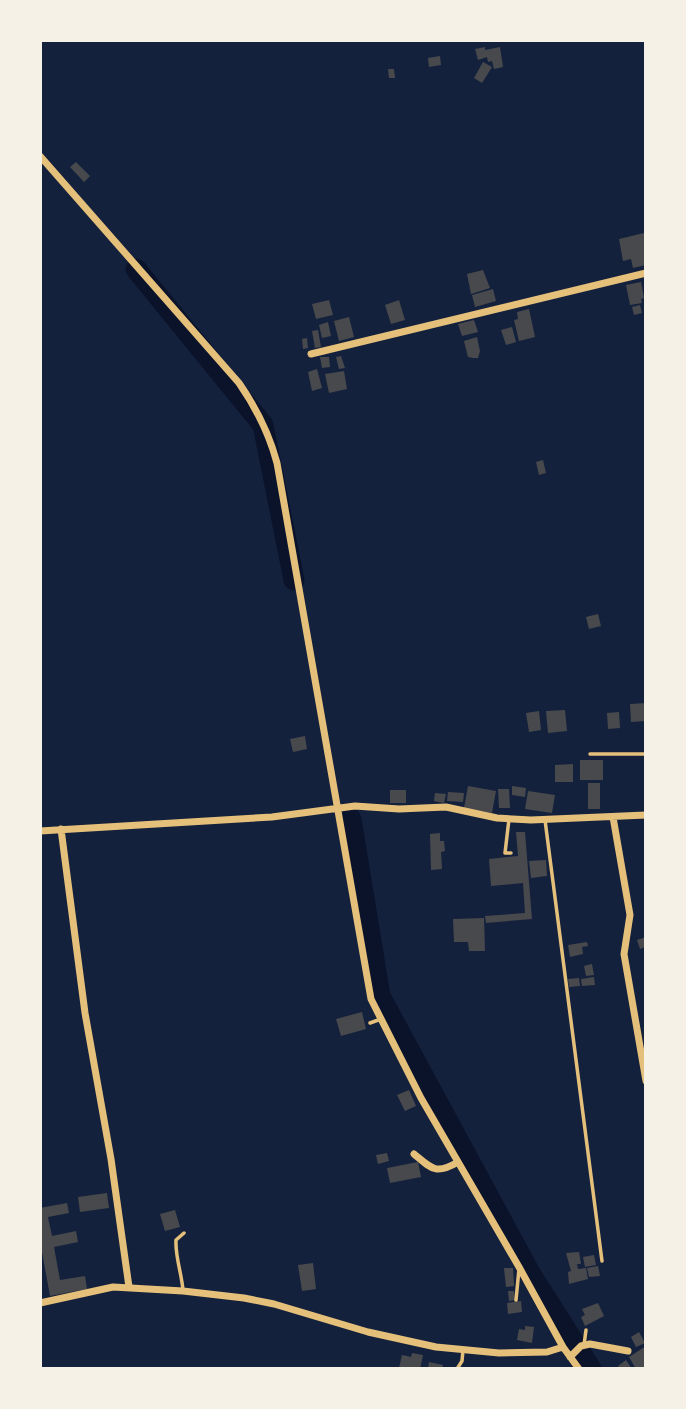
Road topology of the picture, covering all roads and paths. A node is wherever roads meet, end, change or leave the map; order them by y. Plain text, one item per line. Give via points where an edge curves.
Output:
1 (40, 156) edge
2 (646, 273) edge
3 (311, 354) dead end
4 (590, 754) dead end
5 (646, 754) edge
6 (337, 809) junction
7 (646, 815) edge
8 (613, 817) junction
9 (509, 819) junction
10 (545, 820) junction
11 (61, 829) junction
12 (40, 831) edge
13 (511, 853) dead end
14 (381, 1019) junction
15 (370, 1023) dead end
16 (646, 1081) edge
17 (414, 1154) dead end
18 (458, 1162) junction
19 (184, 1233) dead end
20 (602, 1261) dead end
21 (519, 1268) junction
22 (129, 1287) junction
23 (183, 1291) junction
24 (516, 1300) dead end
25 (40, 1303) edge
26 (586, 1330) dead end
27 (583, 1346) junction
28 (563, 1348) junction
29 (463, 1350) junction
30 (628, 1351) dead end
31 (572, 1355) junction
32 (457, 1369) edge
33 (579, 1369) edge

1 - 6 street via 257,409 277,463
2 - 3 street
4 - 5 lane
6 - 9 street via 437,806
6 - 11 street
6 - 14 street via 367,984
7 - 8 street
8 - 10 street
8 - 16 street via 630,915 624,954
9 - 10 street
9 - 13 lane via 505,853
10 - 20 lane
11 - 12 street
11 - 22 street
14 - 15 lane
14 - 18 street
17 - 18 street via 438,1170
18 - 21 street
19 - 23 lane via 176,1240
21 - 24 lane
21 - 28 street
22 - 23 street
22 - 25 street
23 - 29 street via 254,1300 408,1342
26 - 27 lane
27 - 30 street
27 - 31 street
28 - 29 street via 528,1353
28 - 31 street
29 - 32 lane
31 - 33 street

